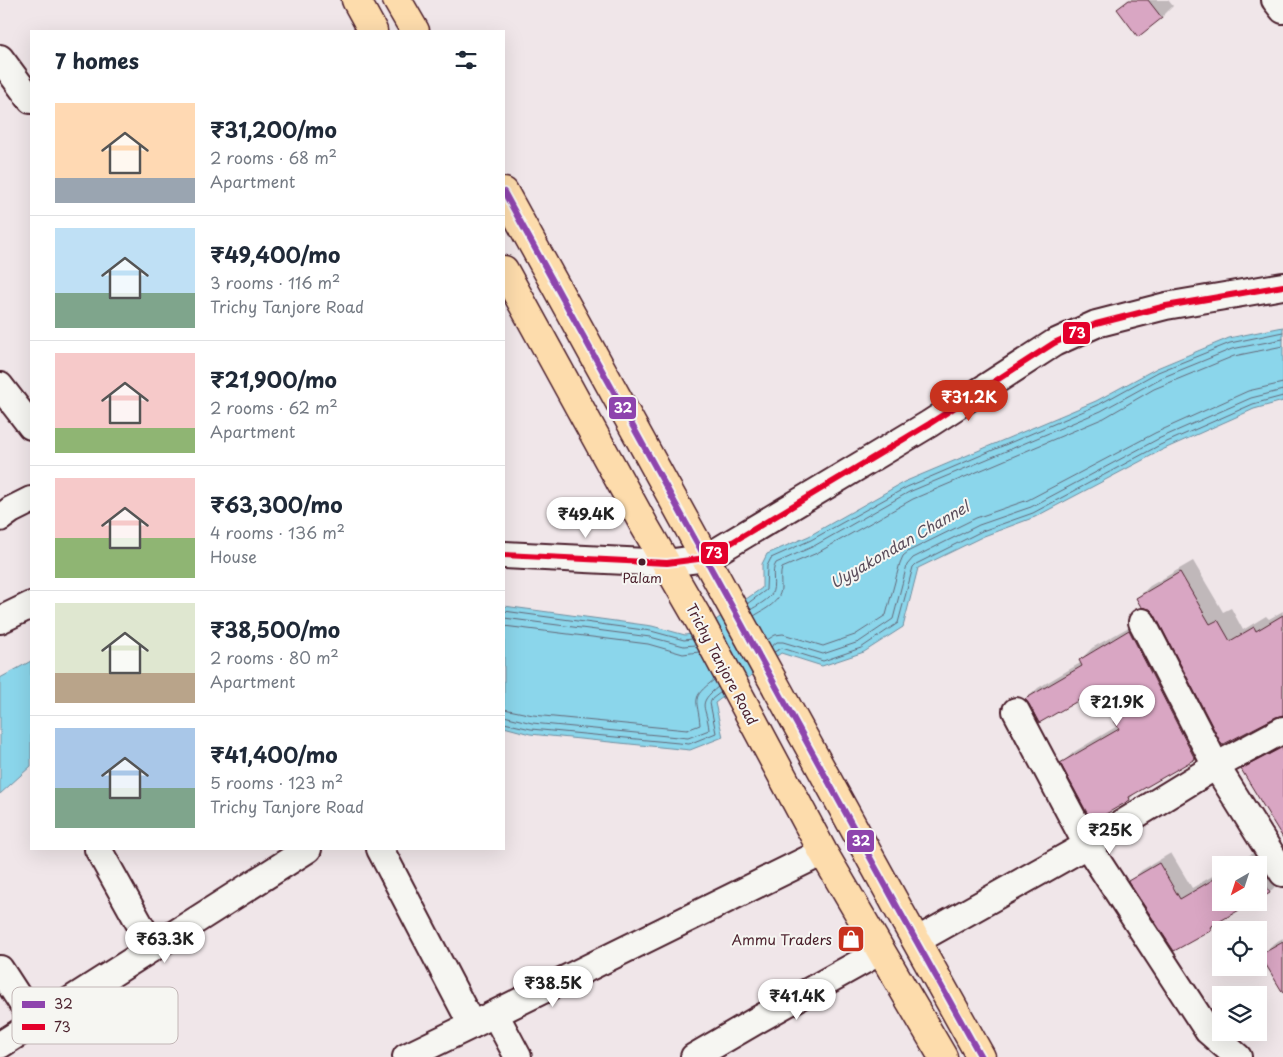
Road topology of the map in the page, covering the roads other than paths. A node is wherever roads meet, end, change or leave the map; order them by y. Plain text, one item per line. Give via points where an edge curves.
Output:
1 (356, 0) edge
2 (397, 0) edge
3 (1276, 0) edge
4 (1283, 10) edge
5 (372, 30) edge
6 (414, 30) edge
7 (0, 58) edge
8 (30, 99) edge
9 (505, 194) edge
10 (505, 272) edge
11 (1283, 286) edge
12 (0, 386) edge
13 (30, 425) edge
14 (505, 555) edge
15 (706, 558) junction
16 (667, 563) junction
17 (30, 605) edge
18 (0, 620) edge
19 (1142, 622) dead end
20 (1016, 711) dead end
21 (1283, 730) edge
22 (1216, 766) junction
23 (1087, 845) junction
24 (99, 850) edge
25 (306, 850) edge
26 (381, 850) edge
27 (823, 852) junction
28 (1283, 873) edge
29 (916, 941) junction
30 (153, 948) junction
31 (881, 951) junction
32 (0, 969) edge
33 (92, 987) edge
34 (12, 988) edge
35 (495, 1014) junction
36 (472, 1025) junction
37 (12, 1037) edge
38 (0, 1045) edge
39 (406, 1057) edge
40 (518, 1057) edge
41 (694, 1057) edge
42 (942, 1057) edge
43 (982, 1057) edge
44 (1238, 1057) edge

1 - 5 highway
2 - 6 highway
3 - 4 street
7 - 8 street
9 - 15 highway
10 - 16 highway, Trichy Tanjore Road
11 - 15 street via 1157,308 1096,324 1062,340
12 - 13 street
14 - 16 street
15 - 16 street
15 - 29 highway
16 - 27 highway, Trichy Tanjore Road
17 - 18 street
19 - 22 street
20 - 23 street
21 - 22 street
22 - 23 street
22 - 28 street
23 - 29 street
23 - 44 street via 1208,1031
24 - 30 street
25 - 30 street
26 - 36 street
27 - 31 highway, Trichy Tanjore Road
27 - 35 street
29 - 43 highway
30 - 33 street
31 - 41 street
31 - 42 highway, Trichy Tanjore Road
32 - 34 street
35 - 36 street
35 - 40 street
36 - 39 street
37 - 38 street

